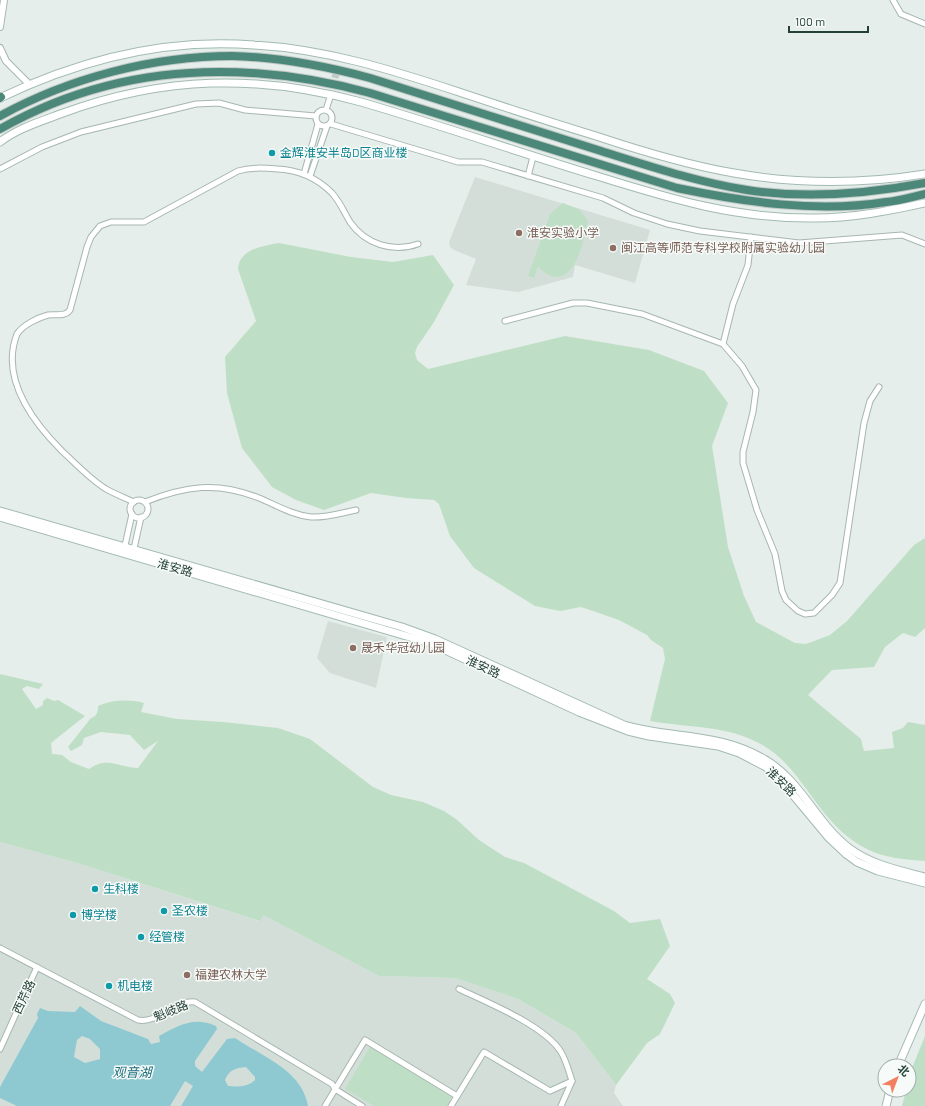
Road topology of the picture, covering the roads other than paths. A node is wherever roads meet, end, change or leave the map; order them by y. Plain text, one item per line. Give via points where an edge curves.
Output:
1 (4, 0) edge
2 (893, 0) edge
3 (925, 24) edge
4 (0, 27) edge
5 (0, 48) edge
6 (340, 57) junction
7 (338, 67) tunnel mouth
8 (29, 84) junction
9 (332, 91) junction
10 (0, 98) edge
11 (326, 110) junction
12 (0, 116) edge
13 (316, 116) junction
14 (318, 124) junction
15 (329, 125) junction
16 (0, 129) edge
17 (8, 136) junction
18 (0, 139) edge
19 (0, 142) edge
20 (533, 157) junction
21 (0, 169) edge
22 (304, 174) junction
23 (925, 174) edge
24 (310, 176) junction
25 (528, 176) junction
26 (925, 183) edge
27 (925, 194) edge
28 (925, 203) edge
29 (751, 237) junction
30 (418, 244) dead end
31 (925, 244) edge
32 (505, 322) dead end
33 (722, 344) junction
34 (878, 387) dead end
35 (134, 502) junction
36 (144, 502) junction
37 (356, 510) dead end
38 (0, 511) edge
39 (132, 514) junction
40 (0, 517) edge
41 (142, 518) junction
42 (124, 551) junction
43 (133, 553) junction
44 (925, 877) edge
45 (925, 883) edge
46 (0, 948) edge
47 (38, 967) junction
48 (459, 989) dead end
49 (925, 1004) edge
50 (925, 1014) edge
51 (0, 1049) edge
52 (901, 1058) edge
53 (906, 1058) edge
54 (572, 1081) junction
55 (335, 1090) junction
56 (457, 1096) junction
57 (325, 1106) edge
58 (362, 1106) edge
59 (451, 1106) edge
60 (561, 1106) edge

1 - 4 street
2 - 3 street via 901,14
5 - 8 street via 6,61
6 - 7 main road
6 - 8 main road via 256,45 194,44 112,56 67,69
6 - 23 main road via 410,76 644,152 713,169 786,179 853,181
8 - 10 main road
9 - 11 street
9 - 17 main road via 261,83 168,86 93,103 38,122
9 - 20 main road
11 - 13 street
11 - 15 street via 332,116
12 - 26 highway via 28,100 101,75 180,58 233,56 306,63 370,78 655,168 742,189 797,195 828,195
13 - 14 street
13 - 21 street via 244,110 219,103 196,104 81,132 42,147
14 - 15 street
14 - 22 street
15 - 24 street
15 - 25 street via 458,162 482,162
16 - 27 highway via 63,99 134,80 194,71 276,73 370,93 677,188 716,196 801,206 866,205
17 - 18 main road
17 - 19 main road
20 - 25 street
20 - 28 main road via 686,203 757,215 801,218 847,217 881,213
22 - 24 street
22 - 35 street via 268,168 244,170 144,222 111,222 100,226 91,237 87,248 69,312 42,317 26,326 17,334 10,346 7,367 10,380 16,397 28,415 95,481 109,491
24 - 30 street via 333,194 356,230 369,240 393,248
25 - 29 street via 603,198 634,213 667,224
29 - 31 street via 805,243 902,236
29 - 33 street via 748,265 731,309
32 - 33 street via 573,303 587,303 642,314
33 - 34 street via 742,366 756,390 743,463 757,510 775,554 782,591 786,600 805,614 814,613 840,583 864,423 870,401
35 - 36 street
35 - 39 street via 130,506
36 - 37 street via 179,489 214,487 254,496 292,513 310,517
36 - 41 street via 147,510
38 - 42 main road, 淮安路
39 - 41 street
39 - 42 street
40 - 42 main road, 淮安路
41 - 43 street
42 - 43 main road, 淮安路
43 - 44 main road, 淮安路 via 402,627 435,639 624,725 649,731 712,738 740,746 765,759 784,774 849,848 880,865
43 - 45 main road, 淮安路 via 430,642 579,712 628,732 718,746 739,753 766,767 779,778 829,838 857,862 878,871
46 - 47 street, 魁岐路
47 - 51 street, 西芹路
47 - 55 street, 魁岐路 via 141,1021 195,1002 332,1084
48 - 54 street via 494,1005 543,1035 561,1052
49 - 52 main road
50 - 53 main road
54 - 56 street via 550,1091 484,1052
54 - 60 street
55 - 56 street via 365,1040
55 - 57 street
55 - 58 street
56 - 59 street

